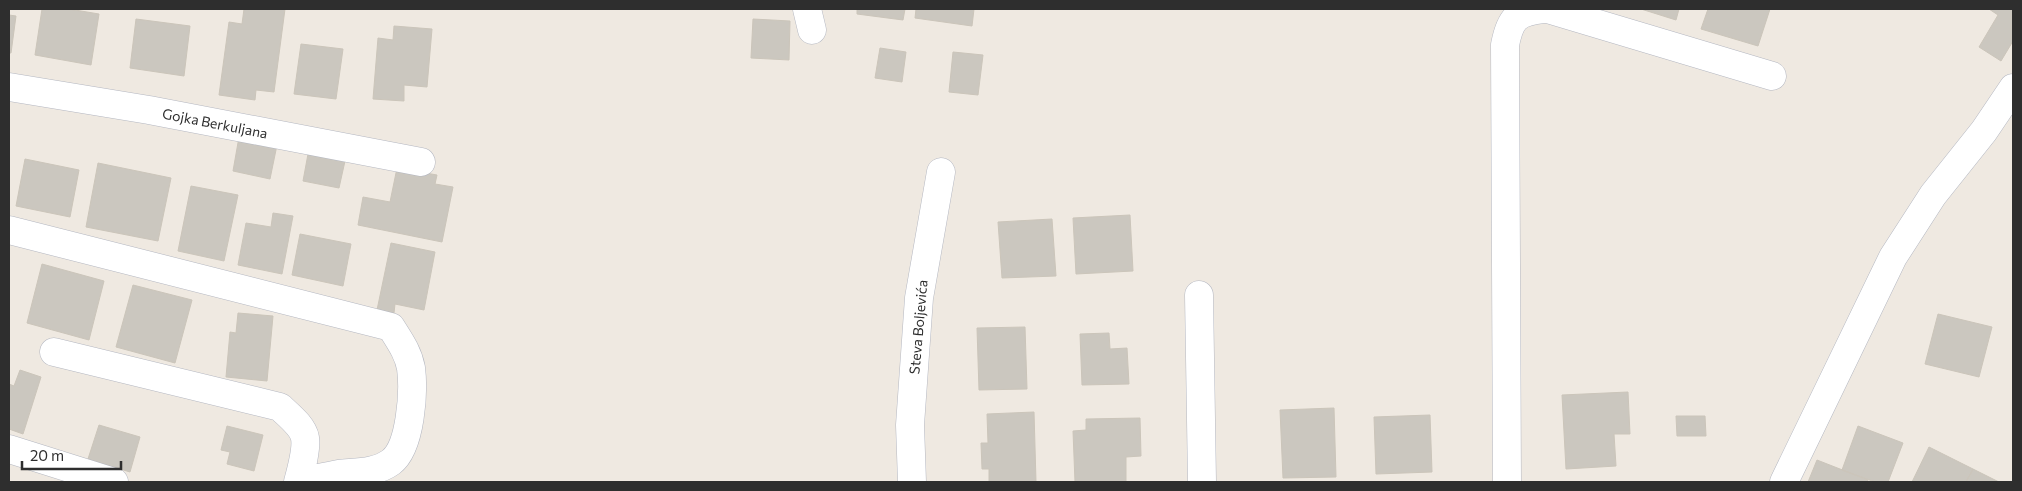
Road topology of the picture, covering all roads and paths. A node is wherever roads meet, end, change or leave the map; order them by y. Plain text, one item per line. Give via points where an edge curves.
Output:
1 (1543, 9) edge
2 (1548, 9) edge
3 (1772, 76) dead end
4 (9, 87) edge
5 (2013, 88) edge
6 (421, 162) dead end
7 (941, 172) dead end
8 (9, 230) edge
9 (1199, 295) dead end
10 (54, 352) dead end
11 (9, 450) edge
12 (114, 482) edge
13 (298, 482) edge
14 (912, 482) edge
15 (1202, 482) edge
16 (1507, 482) edge
17 (1784, 482) edge

1 - 16 street via 1526,11 1516,17 1508,26 1505,46
2 - 3 street
4 - 6 street, Gojka Berkuljana
5 - 17 street via 1984,131 1933,195 1893,257
7 - 14 street, Steva Boljevića via 919,298 910,426
8 - 13 street via 391,327 404,347 411,368 407,436 398,454 377,469
9 - 15 street
10 - 13 street via 280,407 305,438
11 - 12 street

